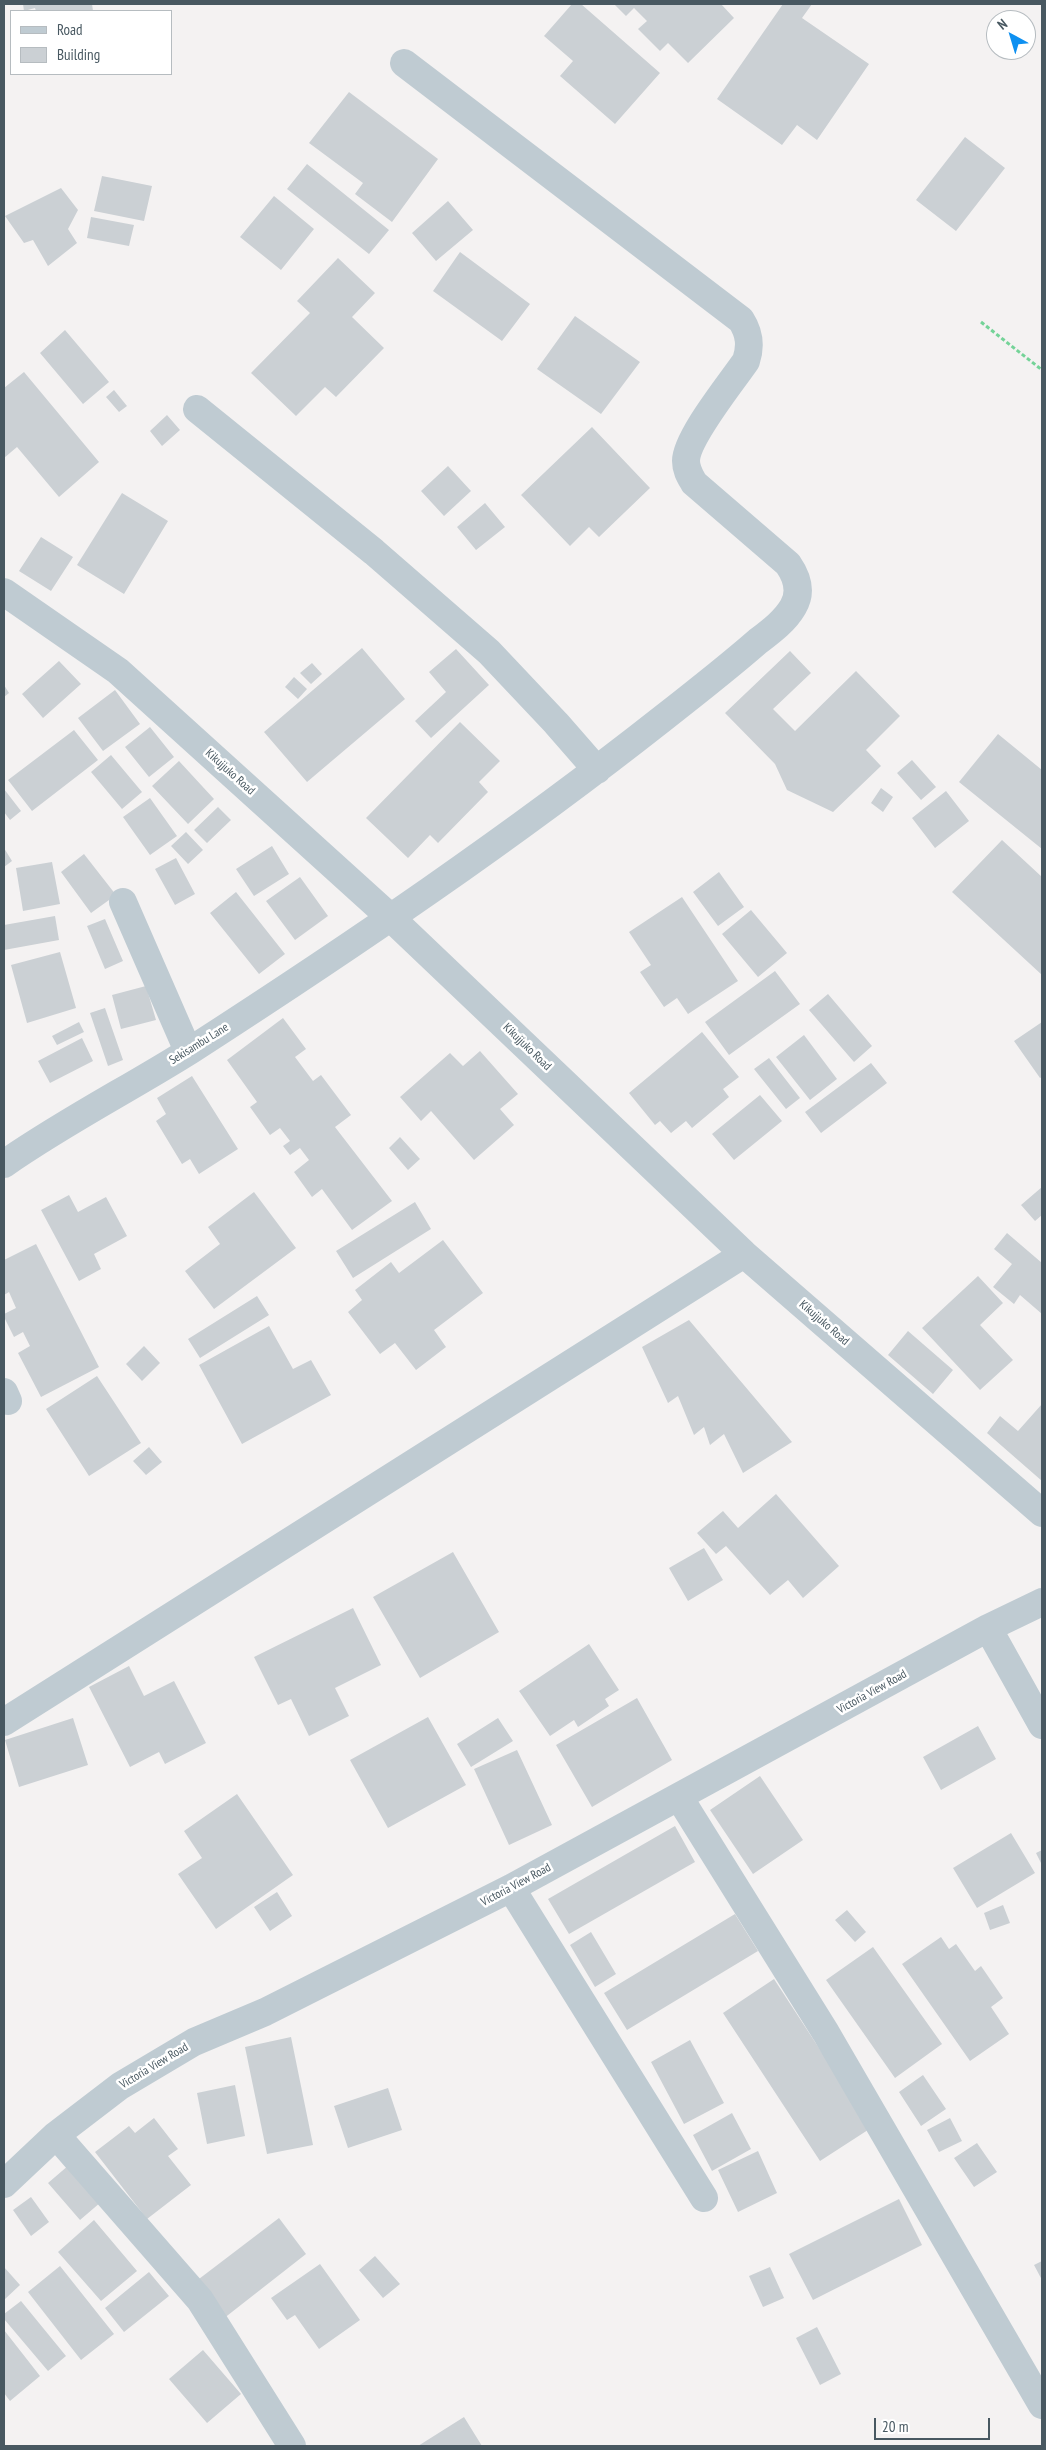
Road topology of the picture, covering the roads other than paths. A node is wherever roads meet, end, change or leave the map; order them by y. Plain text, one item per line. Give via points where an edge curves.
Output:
1 (404, 63) dead end
2 (197, 410) dead end
3 (4, 592) edge
4 (597, 770) junction
5 (123, 902) dead end
6 (392, 918) junction
7 (188, 1052) junction
8 (4, 1164) edge
9 (744, 1254) junction
10 (1042, 1513) edge
11 (1042, 1602) edge
12 (988, 1628) junction
13 (4, 1722) edge
14 (1042, 1725) edge
15 (679, 1798) junction
16 (512, 1888) junction
17 (56, 2135) junction
18 (4, 2184) edge
19 (704, 2198) dead end
20 (1042, 2405) edge
21 (292, 2446) edge

1 - 4 street, Sekisambu Lane via 741,320 748,330 746,362 691,442 686,462 688,474 694,483 788,564 796,575 798,591 794,606 781,622 724,671
2 - 4 street via 374,552 489,652
3 - 6 street, Kikujjuko Road via 118,671
4 - 6 street, Sekisambu Lane
5 - 7 street
6 - 7 street, Sekisambu Lane
6 - 9 street, Kikujjuko Road
7 - 8 street, Sekisambu Lane
9 - 10 street, Kikujjuko Road
9 - 13 street
11 - 12 street, Victoria View Road
12 - 14 street
12 - 15 street, Victoria View Road
15 - 16 street, Victoria View Road
15 - 20 street via 826,2033
16 - 17 street, Victoria View Road via 265,2012 194,2042 120,2086
16 - 19 street
17 - 18 street, Victoria View Road
17 - 21 street via 200,2300

